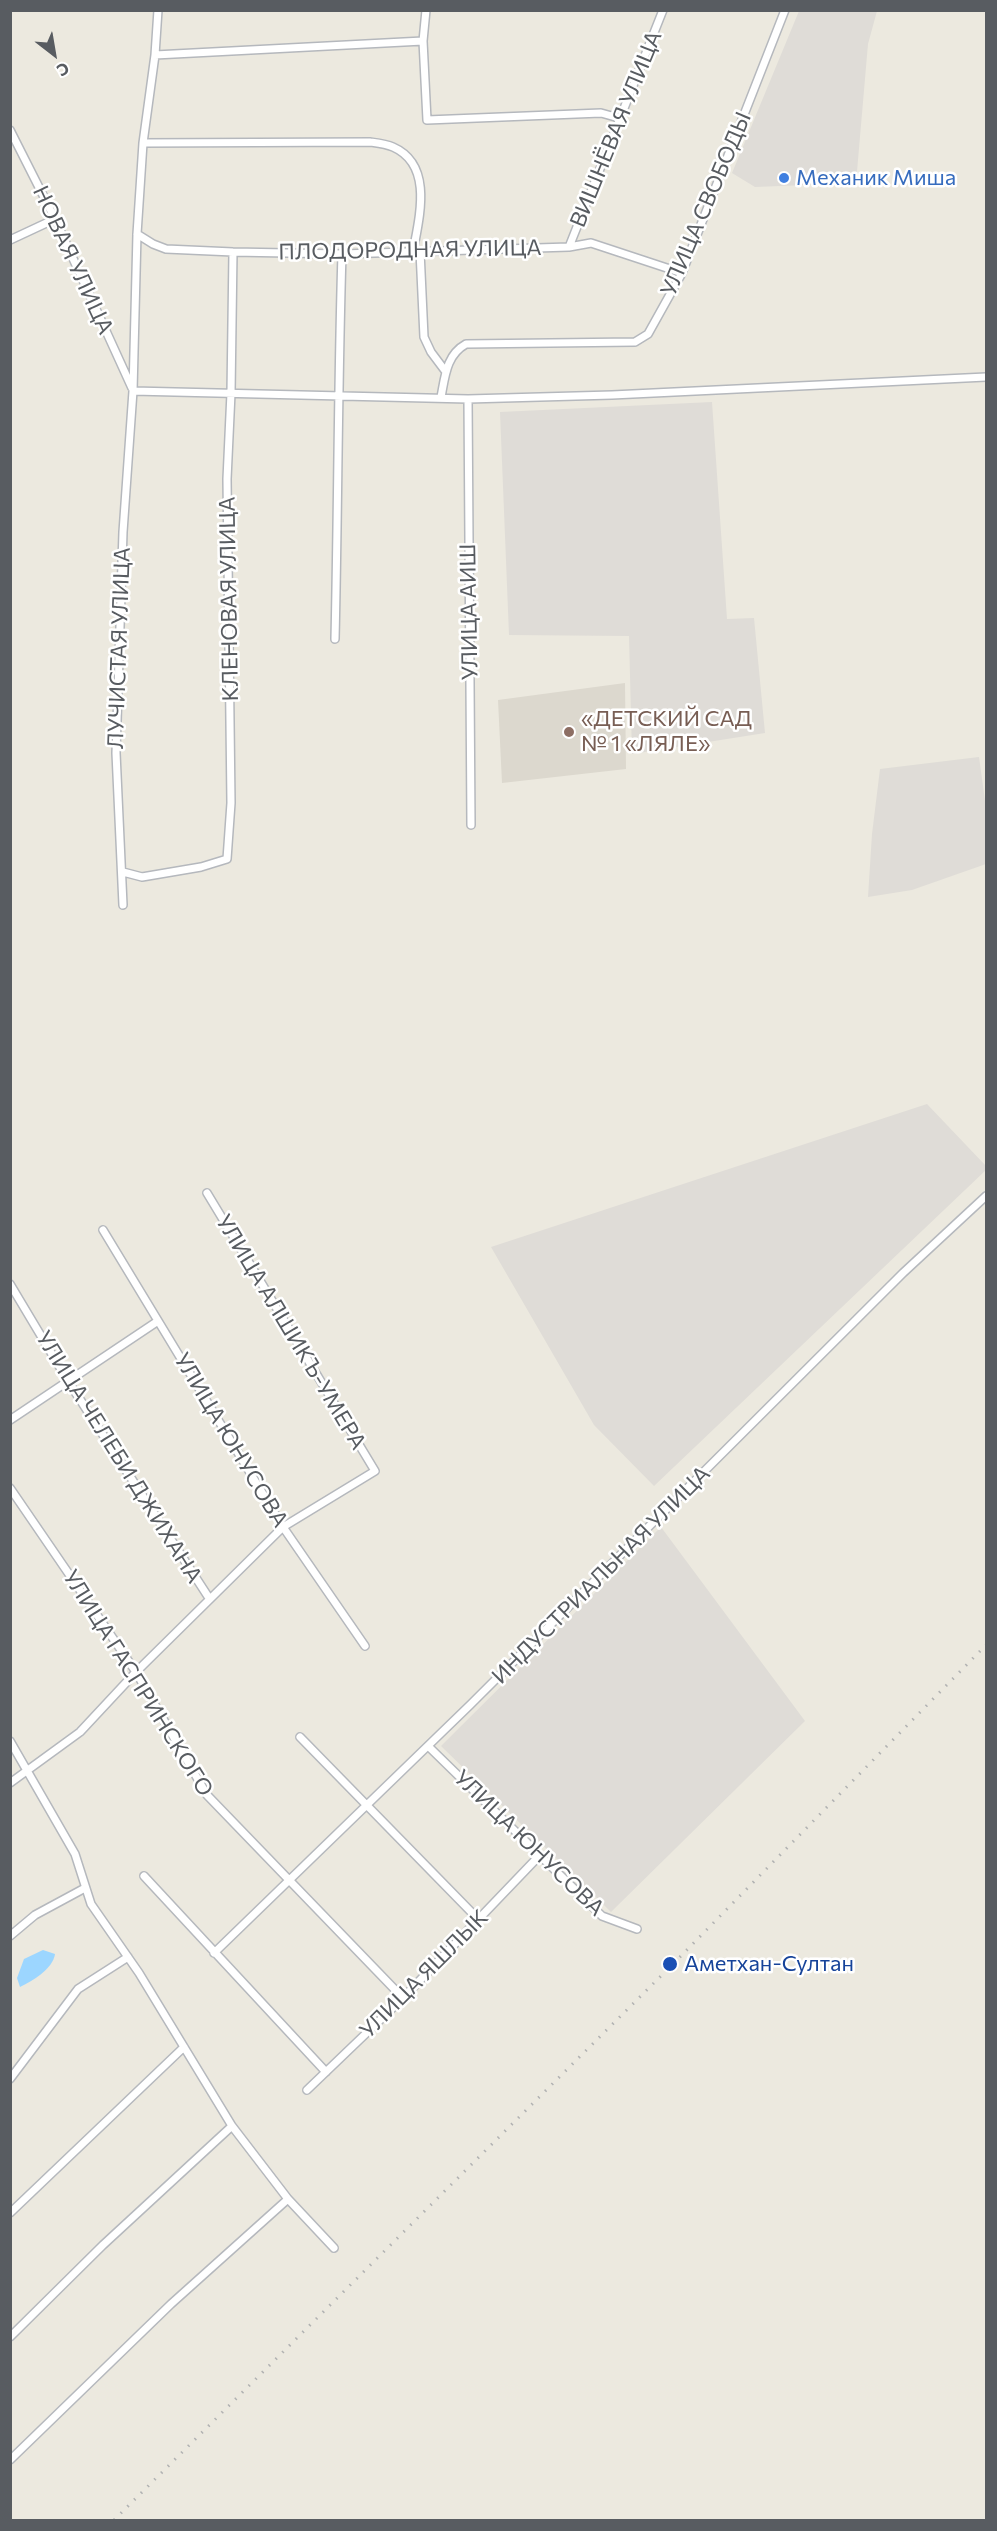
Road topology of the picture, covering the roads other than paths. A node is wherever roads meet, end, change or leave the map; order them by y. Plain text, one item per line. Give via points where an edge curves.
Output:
1 (158, 10) edge
2 (426, 10) edge
3 (663, 10) edge
4 (785, 10) edge
5 (423, 41) junction
6 (155, 55) junction
7 (619, 118) junction
8 (10, 130) edge
9 (143, 143) junction
10 (55, 219) junction
11 (137, 234) junction
12 (10, 240) edge
13 (568, 247) junction
14 (416, 251) junction
15 (233, 252) junction
16 (342, 254) junction
17 (682, 273) junction
18 (446, 372) junction
19 (987, 377) edge
20 (133, 391) junction
21 (231, 393) junction
22 (337, 395) junction
23 (441, 397) junction
24 (468, 399) junction
25 (335, 639) dead end
26 (471, 825) dead end
27 (123, 872) junction
28 (123, 905) dead end
29 (207, 1193) dead end
30 (987, 1196) edge
31 (103, 1230) dead end
32 (10, 1284) edge
33 (158, 1321) junction
34 (68, 1381) junction
35 (10, 1420) edge
36 (10, 1488) edge
37 (283, 1527) junction
38 (209, 1598) junction
39 (366, 1646) dead end
40 (136, 1672) junction
41 (300, 1737) dead end
42 (10, 1741) edge
43 (428, 1746) junction
44 (27, 1771) junction
45 (10, 1783) edge
46 (366, 1806) junction
47 (540, 1855) junction
48 (144, 1876) dead end
49 (289, 1881) junction
50 (85, 1888) junction
51 (478, 1919) junction
52 (637, 1929) dead end
53 (10, 1936) edge
54 (214, 1953) junction
55 (128, 1957) junction
56 (404, 1998) junction
57 (184, 2047) junction
58 (326, 2072) junction
59 (10, 2079) edge
60 (307, 2090) dead end
61 (232, 2126) junction
62 (288, 2199) junction
63 (10, 2213) edge
64 (334, 2248) dead end
65 (10, 2337) edge
66 (10, 2460) edge

1 - 6 street, ЛУЧИСТАЯ УЛИЦА
2 - 5 street
3 - 7 street, ВИШНЁВАЯ УЛИЦА
4 - 17 street, УЛИЦА СВОБОДЫ
5 - 6 street
5 - 7 street via 427,120 601,113
6 - 9 street, ЛУЧИСТАЯ УЛИЦА
7 - 13 street, ВИШНЁВАЯ УЛИЦА
8 - 10 street, НОВАЯ УЛИЦА
9 - 11 street, ЛУЧИСТАЯ УЛИЦА
9 - 14 street via 370,142 392,146 408,156 417,172 422,202
10 - 12 street
10 - 20 street, НОВАЯ УЛИЦА
11 - 15 street, ПЛОДОРОДНАЯ УЛИЦА via 166,249
11 - 20 street, ЛУЧИСТАЯ УЛИЦА
13 - 14 street, ПЛОДОРОДНАЯ УЛИЦА
13 - 17 street, ПЛОДОРОДНАЯ УЛИЦА via 591,243
14 - 16 street, ПЛОДОРОДНАЯ УЛИЦА
14 - 18 street via 424,337
15 - 16 street, ПЛОДОРОДНАЯ УЛИЦА
15 - 21 street, КЛЕНОВАЯ УЛИЦА
16 - 22 street
17 - 18 street, УЛИЦА СВОБОДЫ via 648,334 635,342 466,344 450,358
18 - 23 street, УЛИЦА СВОБОДЫ
19 - 24 street
20 - 21 street
20 - 27 street, ЛУЧИСТАЯ УЛИЦА via 123,532 116,753
21 - 22 street
21 - 27 street, КЛЕНОВАЯ УЛИЦА via 227,479 231,803 227,859 142,877
22 - 23 street
22 - 25 street
23 - 24 street
24 - 26 street, УЛИЦА АИШ
27 - 28 street, ЛУЧИСТАЯ УЛИЦА
29 - 37 street, УЛИЦА АЛШИКЪ-УМЕРА via 375,1471
30 - 43 street, ИНДУСТРИАЛЬНАЯ УЛИЦА via 903,1273
31 - 33 street, УЛИЦА ЮНУСОВА
32 - 34 street, УЛИЦА ЧЕЛЕБИ ДЖИХАНА
33 - 34 street
33 - 37 street, УЛИЦА ЮНУСОВА
34 - 35 street
34 - 38 street, УЛИЦА ЧЕЛЕБИ ДЖИХАНА
36 - 40 street, УЛИЦА ГАСПРИНСКОГО
37 - 38 street
37 - 39 street, УЛИЦА ЮНУСОВА
38 - 40 street
40 - 44 street via 80,1732
40 - 49 street, УЛИЦА ГАСПРИНСКОГО via 207,1795
41 - 46 street
42 - 44 street
43 - 46 street, ИНДУСТРИАЛЬНАЯ УЛИЦА
43 - 47 street, УЛИЦА ЮНУСОВА
44 - 45 street
44 - 50 street via 75,1854
46 - 49 street, ИНДУСТРИАЛЬНАЯ УЛИЦА
46 - 51 street
47 - 51 street, УЛИЦА ЯШЛЫК
47 - 52 street, УЛИЦА ЮНУСОВА via 602,1916
48 - 54 street
49 - 54 street, ИНДУСТРИАЛЬНАЯ УЛИЦА
49 - 56 street, УЛИЦА ГАСПРИНСКОГО
50 - 53 street via 35,1915
50 - 55 street via 91,1904
51 - 56 street, УЛИЦА ЯШЛЫК
54 - 58 street
55 - 57 street
55 - 59 street via 78,1989
56 - 58 street, УЛИЦА ЯШЛЫК
57 - 61 street
57 - 63 street
58 - 60 street, УЛИЦА ЯШЛЫК
61 - 62 street
61 - 65 street
62 - 64 street
62 - 66 street via 171,2304

